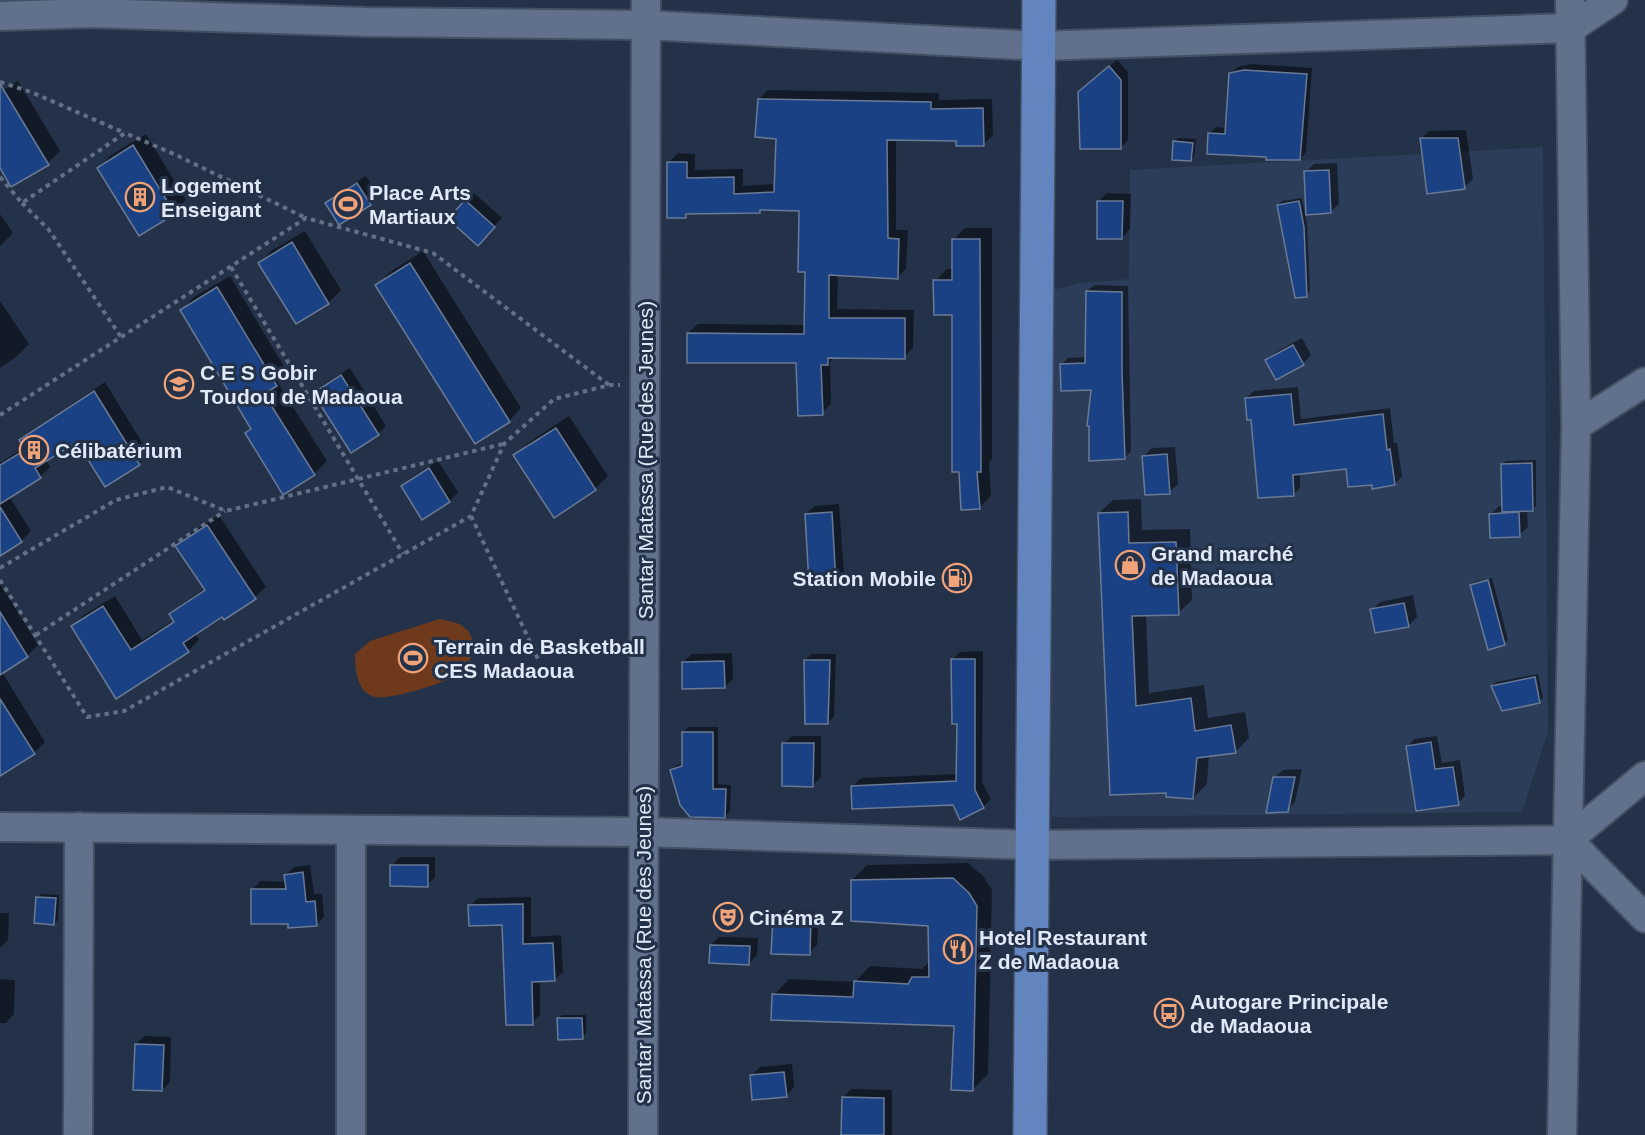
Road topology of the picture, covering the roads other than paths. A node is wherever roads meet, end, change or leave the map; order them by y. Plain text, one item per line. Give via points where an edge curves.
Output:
1 (1039, 0) edge
2 (1570, 0) edge
3 (1613, 0) edge
4 (92, 7) edge
5 (366, 11) edge
6 (646, 13) edge
7 (0, 16) edge
8 (1571, 28) junction
9 (1039, 46) junction
10 (1645, 382) edge
11 (1576, 426) junction
12 (1645, 776) edge
13 (0, 827) edge
14 (79, 827) junction
15 (351, 830) junction
16 (644, 832) junction
17 (1568, 840) junction
18 (1032, 845) junction
19 (1645, 918) edge
20 (78, 1135) edge
21 (351, 1135) edge
22 (642, 1135) edge
23 (1030, 1135) edge
24 (1562, 1135) edge

1 - 9 highway
2 - 8 street
3 - 8 street
4 - 5 street
4 - 7 street
5 - 6 street
6 - 9 street
6 - 16 street, Santar Matassa (Rue des Jeunes)
8 - 9 street
8 - 11 street
9 - 18 highway
10 - 11 street
11 - 17 street
12 - 17 street
13 - 14 street
14 - 15 street
14 - 20 street
15 - 16 street
15 - 21 street
16 - 18 street
16 - 22 street, Santar Matassa (Rue des Jeunes)
17 - 18 street
17 - 19 street
17 - 24 street
18 - 23 highway

